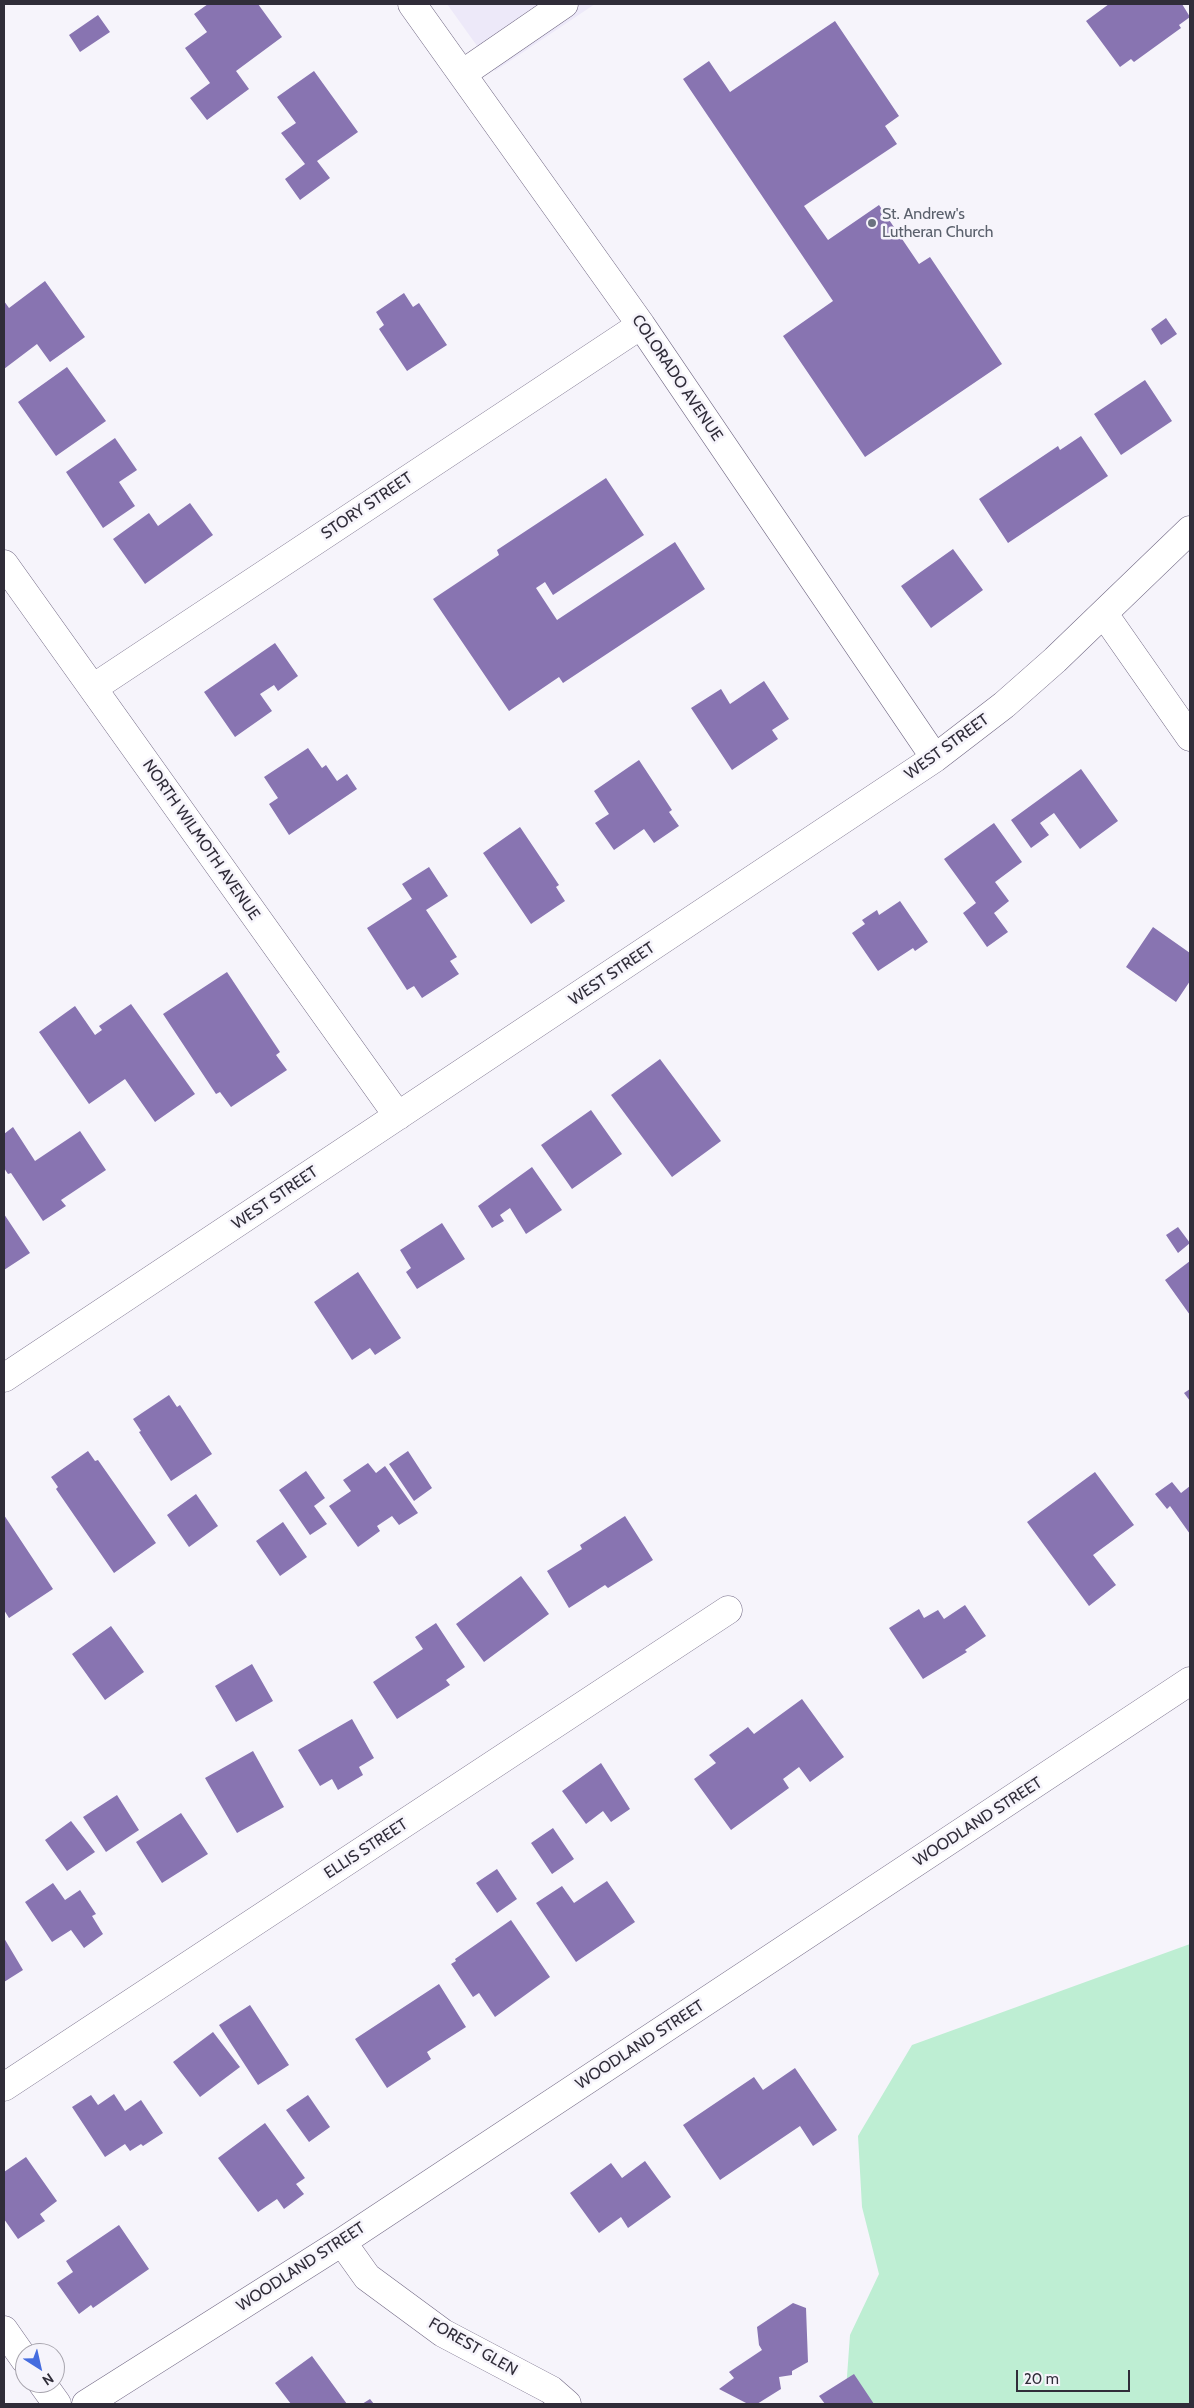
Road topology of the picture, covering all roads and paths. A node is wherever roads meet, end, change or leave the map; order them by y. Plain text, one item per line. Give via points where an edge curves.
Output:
1 (412, 4) edge
2 (564, 4) edge
3 (462, 74) junction
4 (641, 325) junction
5 (1190, 530) edge
6 (4, 564) edge
7 (1104, 614) junction
8 (94, 688) junction
9 (1190, 737) edge
10 (935, 758) junction
11 (398, 1116) junction
12 (4, 1378) edge
13 (728, 1610) dead end
14 (1190, 1681) edge
15 (4, 2087) edge
16 (342, 2242) junction
17 (4, 2330) edge
18 (15, 2346) edge
19 (49, 2393) edge
20 (57, 2404) edge
21 (86, 2404) edge
22 (567, 2404) edge

1 - 3 street, COLORADO AVENUE
2 - 3 street
3 - 4 street, COLORADO AVENUE
4 - 8 street, STORY STREET
4 - 10 street, COLORADO AVENUE
5 - 7 street, WEST STREET
6 - 8 street, NORTH WILMOTH AVENUE
7 - 9 street
7 - 10 street, WEST STREET via 1004,705
8 - 11 street, NORTH WILMOTH AVENUE
10 - 11 street, WEST STREET
11 - 12 street, WEST STREET
13 - 15 street, ELLIS STREET
14 - 16 street, WOODLAND STREET
16 - 21 street, WOODLAND STREET
16 - 22 street, FOREST GLEN via 367,2277 443,2333 550,2390
17 - 18 street
19 - 20 street

